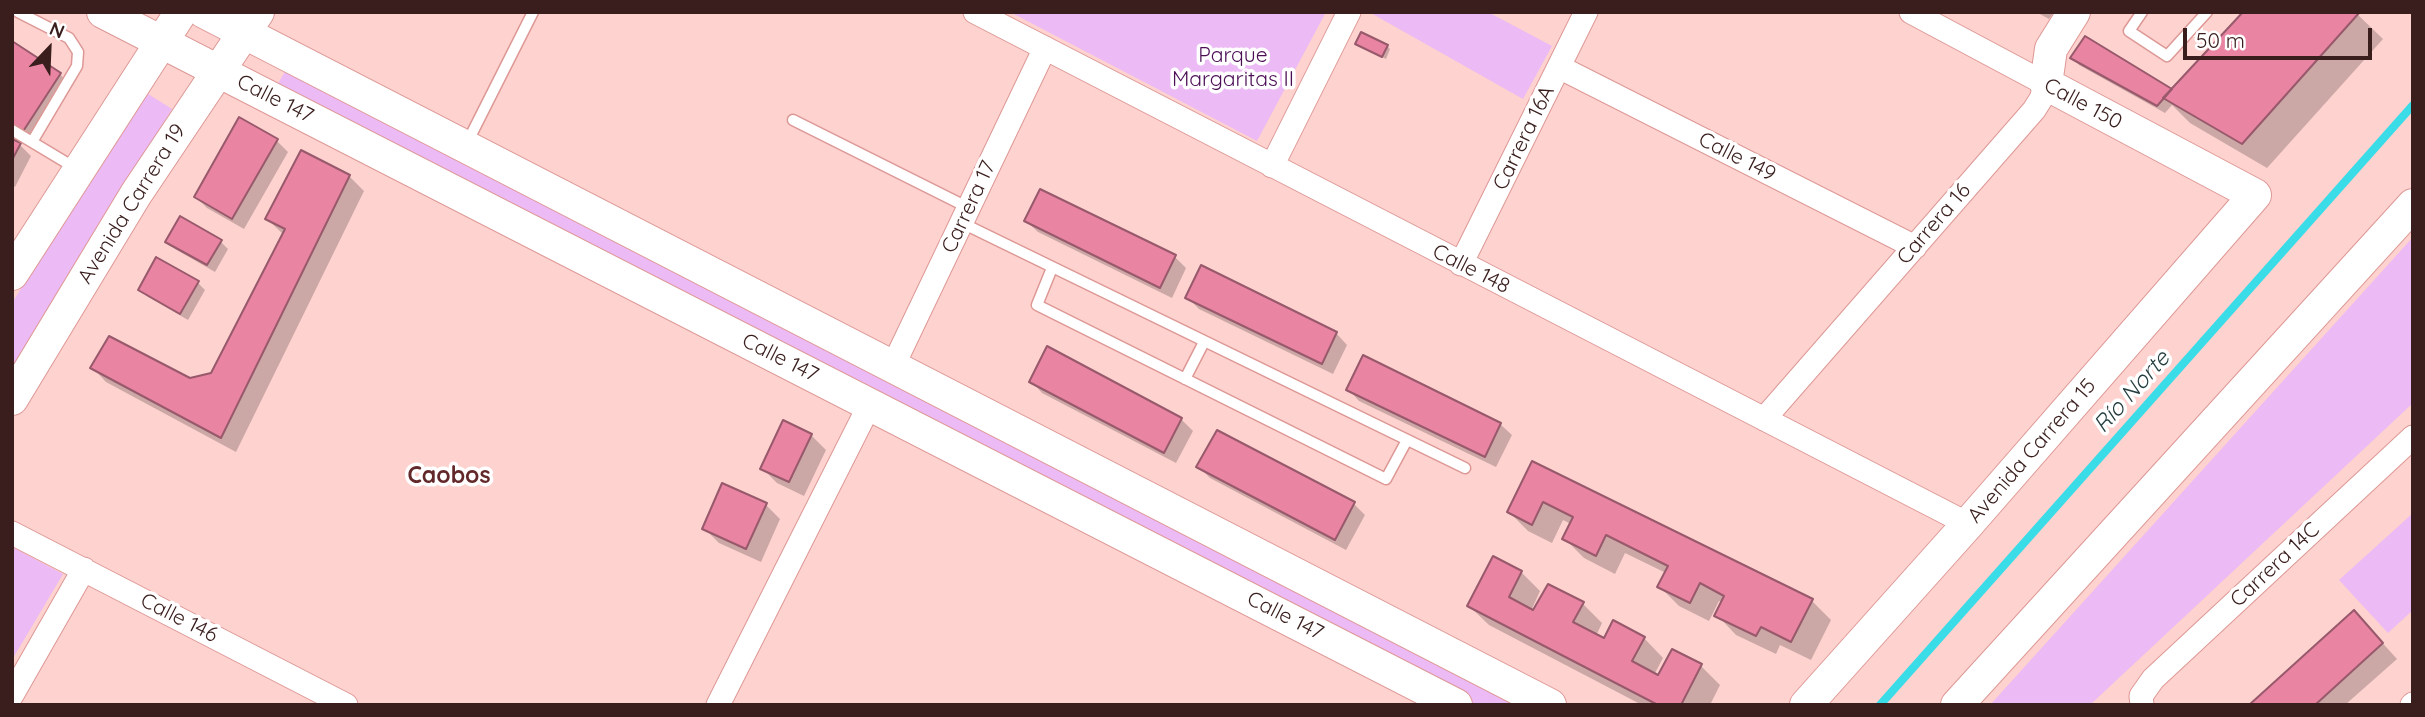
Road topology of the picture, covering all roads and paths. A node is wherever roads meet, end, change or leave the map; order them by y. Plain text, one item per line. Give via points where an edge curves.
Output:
1 (18, 12) edge
2 (103, 12) edge
3 (181, 12) edge
4 (204, 12) edge
5 (533, 12) edge
6 (975, 12) edge
7 (1349, 12) edge
8 (1586, 12) edge
9 (1911, 12) edge
10 (2074, 12) edge
11 (2142, 12) edge
12 (2207, 12) edge
13 (251, 23) edge
14 (161, 42) junction
15 (1045, 48) junction
16 (1559, 67) junction
17 (219, 71) junction
18 (2046, 84) junction
19 (793, 120) dead end
20 (12, 130) edge
21 (32, 142) junction
22 (466, 146) junction
23 (1272, 166) junction
24 (79, 170) junction
25 (2255, 195) joint
26 (2413, 205) edge
27 (965, 215) junction
28 (1915, 247) junction
29 (1461, 264) junction
30 (1052, 268) junction
31 (12, 274) edge
32 (1204, 342) junction
33 (893, 366) junction
34 (1185, 379) junction
35 (12, 399) edge
36 (870, 404) junction
37 (1764, 419) junction
38 (2413, 437) edge
39 (1406, 440) junction
40 (1465, 468) dead end
41 (1968, 524) junction
42 (12, 533) edge
43 (84, 569) junction
44 (12, 695) edge
45 (2142, 701) edge
46 (346, 705) edge
47 (718, 705) edge
48 (1456, 705) edge
49 (1550, 705) edge
50 (1806, 705) edge
51 (1957, 705) edge

1 - 21 lane via 69,38 78,52 77,66
2 - 14 main road, Calle 147
3 - 14 main road
4 - 13 main road, Calle 147
5 - 22 lane
6 - 15 street, Calle 148
7 - 23 street
8 - 16 street, Carrera 16A
9 - 18 street, Calle 150
10 - 18 main road, Carrera 16 via 2051,49
11 - 12 lane via 2129,31 2167,56
13 - 17 main road, Avenida Carrera 19
13 - 22 main road, Calle 147
14 - 17 main road, Calle 147
14 - 24 main road
15 - 23 street, Calle 148
15 - 27 street, Carrera 17
16 - 28 street, Calle 149
16 - 29 street, Carrera 16A
17 - 35 main road, Avenida Carrera 19 via 136,194
17 - 36 main road, Calle 147
18 - 25 main road, Calle 150
18 - 28 street, Carrera 16 via 2034,110
19 - 27 lane
20 - 21 lane
21 - 24 lane
22 - 33 main road, Calle 147
23 - 29 street, Calle 148
24 - 31 main road
25 - 41 main road, Avenida Carrera 15
26 - 51 main road
27 - 30 lane
27 - 33 street, Carrera 17
28 - 37 street, Carrera 16
29 - 37 street, Calle 148
30 - 32 lane
30 - 34 lane via 1037,305
32 - 34 lane
32 - 39 lane
33 - 49 main road, Calle 147
34 - 39 lane via 1386,479
36 - 47 street
36 - 48 main road, Calle 147
37 - 41 street, Calle 148
38 - 45 street, Carrera 14C via 2153,679
39 - 40 lane
41 - 50 main road, Avenida Carrera 15
42 - 43 street, Calle 146
43 - 44 street
43 - 46 street, Calle 146

